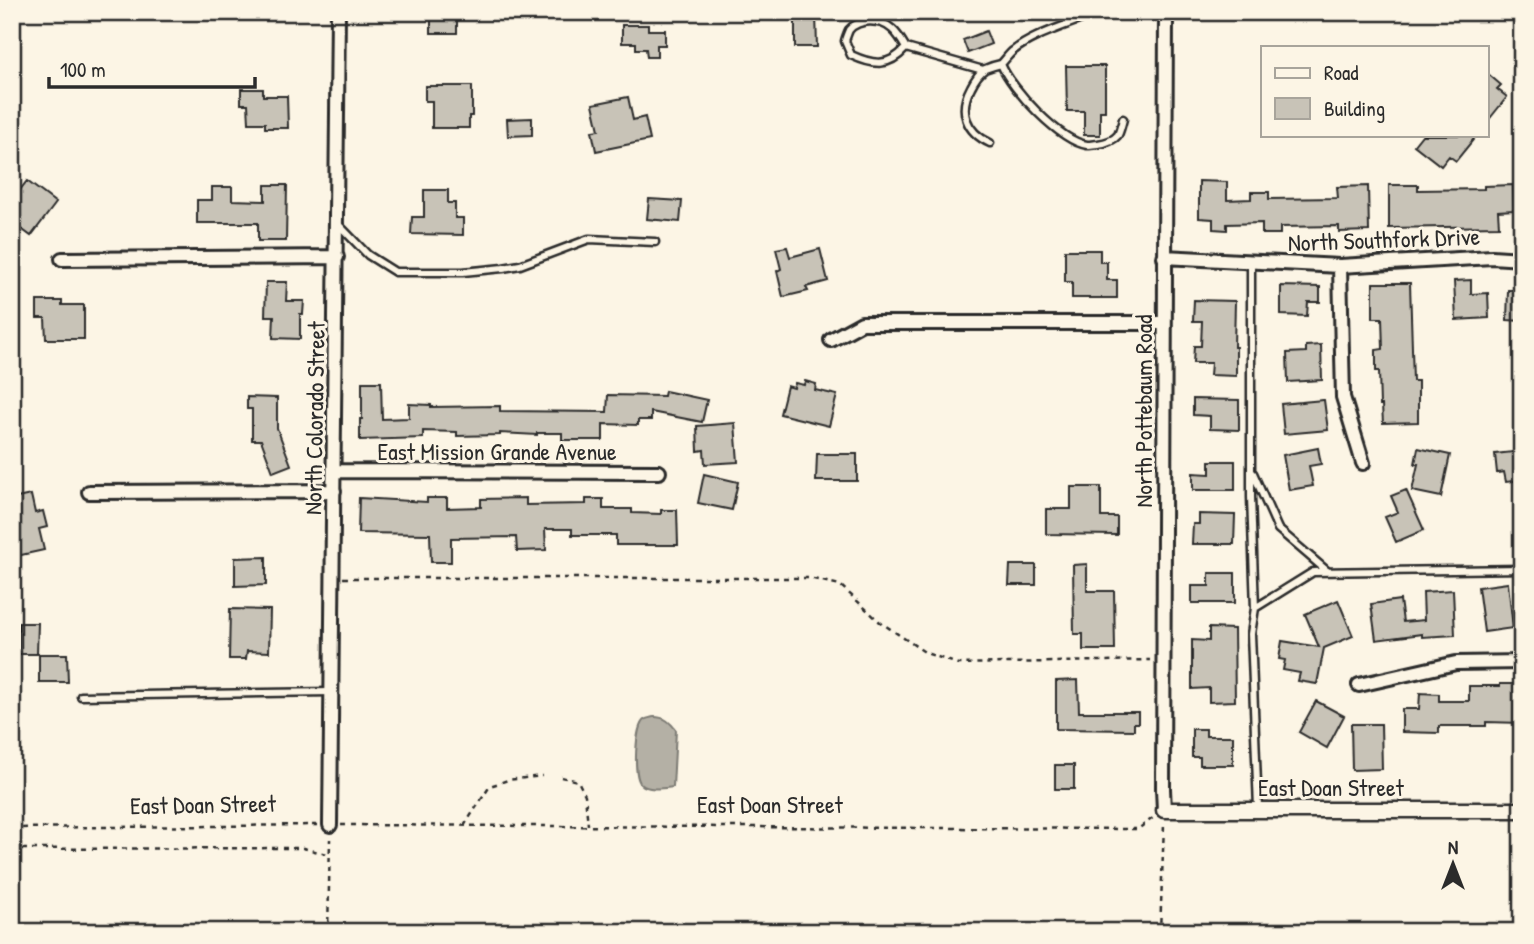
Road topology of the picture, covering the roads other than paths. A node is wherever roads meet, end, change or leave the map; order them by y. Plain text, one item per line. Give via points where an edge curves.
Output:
1 (338, 12) edge
2 (1097, 12) edge
3 (1166, 12) edge
4 (906, 48) junction
5 (1001, 64) junction
6 (983, 70) junction
7 (1123, 119) dead end
8 (990, 143) dead end
9 (337, 223) junction
10 (655, 242) dead end
11 (337, 257) junction
12 (1164, 257) junction
13 (62, 259) dead end
14 (1522, 259) edge
15 (1251, 262) junction
16 (1340, 266) junction
17 (1164, 323) junction
18 (831, 340) dead end
19 (1363, 463) dead end
20 (1251, 468) junction
21 (334, 471) junction
22 (659, 472) dead end
23 (334, 491) junction
24 (89, 492) dead end
25 (1522, 569) edge
26 (1327, 571) junction
27 (1255, 608) junction
28 (1522, 662) edge
29 (1359, 685) dead end
30 (332, 692) junction
31 (81, 696) dead end
32 (1164, 810) joint
33 (1258, 810) junction
34 (1522, 810) edge
35 (330, 825) road end

1 - 9 street, North Colorado Street
2 - 5 lane via 1043,34 1013,51
3 - 12 street, North Pottebaum Road
4 - 4 lane via 897,58 882,63 851,55 845,41 858,23 873,21 889,26
4 - 6 lane
5 - 6 lane
5 - 7 lane via 1022,97 1070,138 1087,145 1107,143 1118,135
6 - 8 lane via 968,92 965,116 980,138
9 - 10 lane via 368,255 395,272 503,268 589,239
9 - 11 street, North Colorado Street
11 - 13 street
11 - 21 street, North Colorado Street
12 - 15 street, North Southfork Drive
12 - 17 street, North Pottebaum Road
14 - 16 street, North Southfork Drive
15 - 16 street, North Southfork Drive
15 - 20 lane
16 - 19 street via 1343,397
17 - 18 street via 862,323
17 - 32 street, North Pottebaum Road
20 - 26 lane via 1278,528
20 - 27 lane
21 - 22 street, East Mission Grande Avenue
21 - 23 street, North Colorado Street
23 - 24 street
23 - 30 street, North Colorado Street
25 - 26 lane
26 - 27 lane via 1313,572
27 - 33 lane via 1251,634
28 - 29 street via 1456,663
30 - 31 lane
30 - 35 street, North Colorado Street
32 - 33 street, East Doan Street
33 - 34 street, East Doan Street

